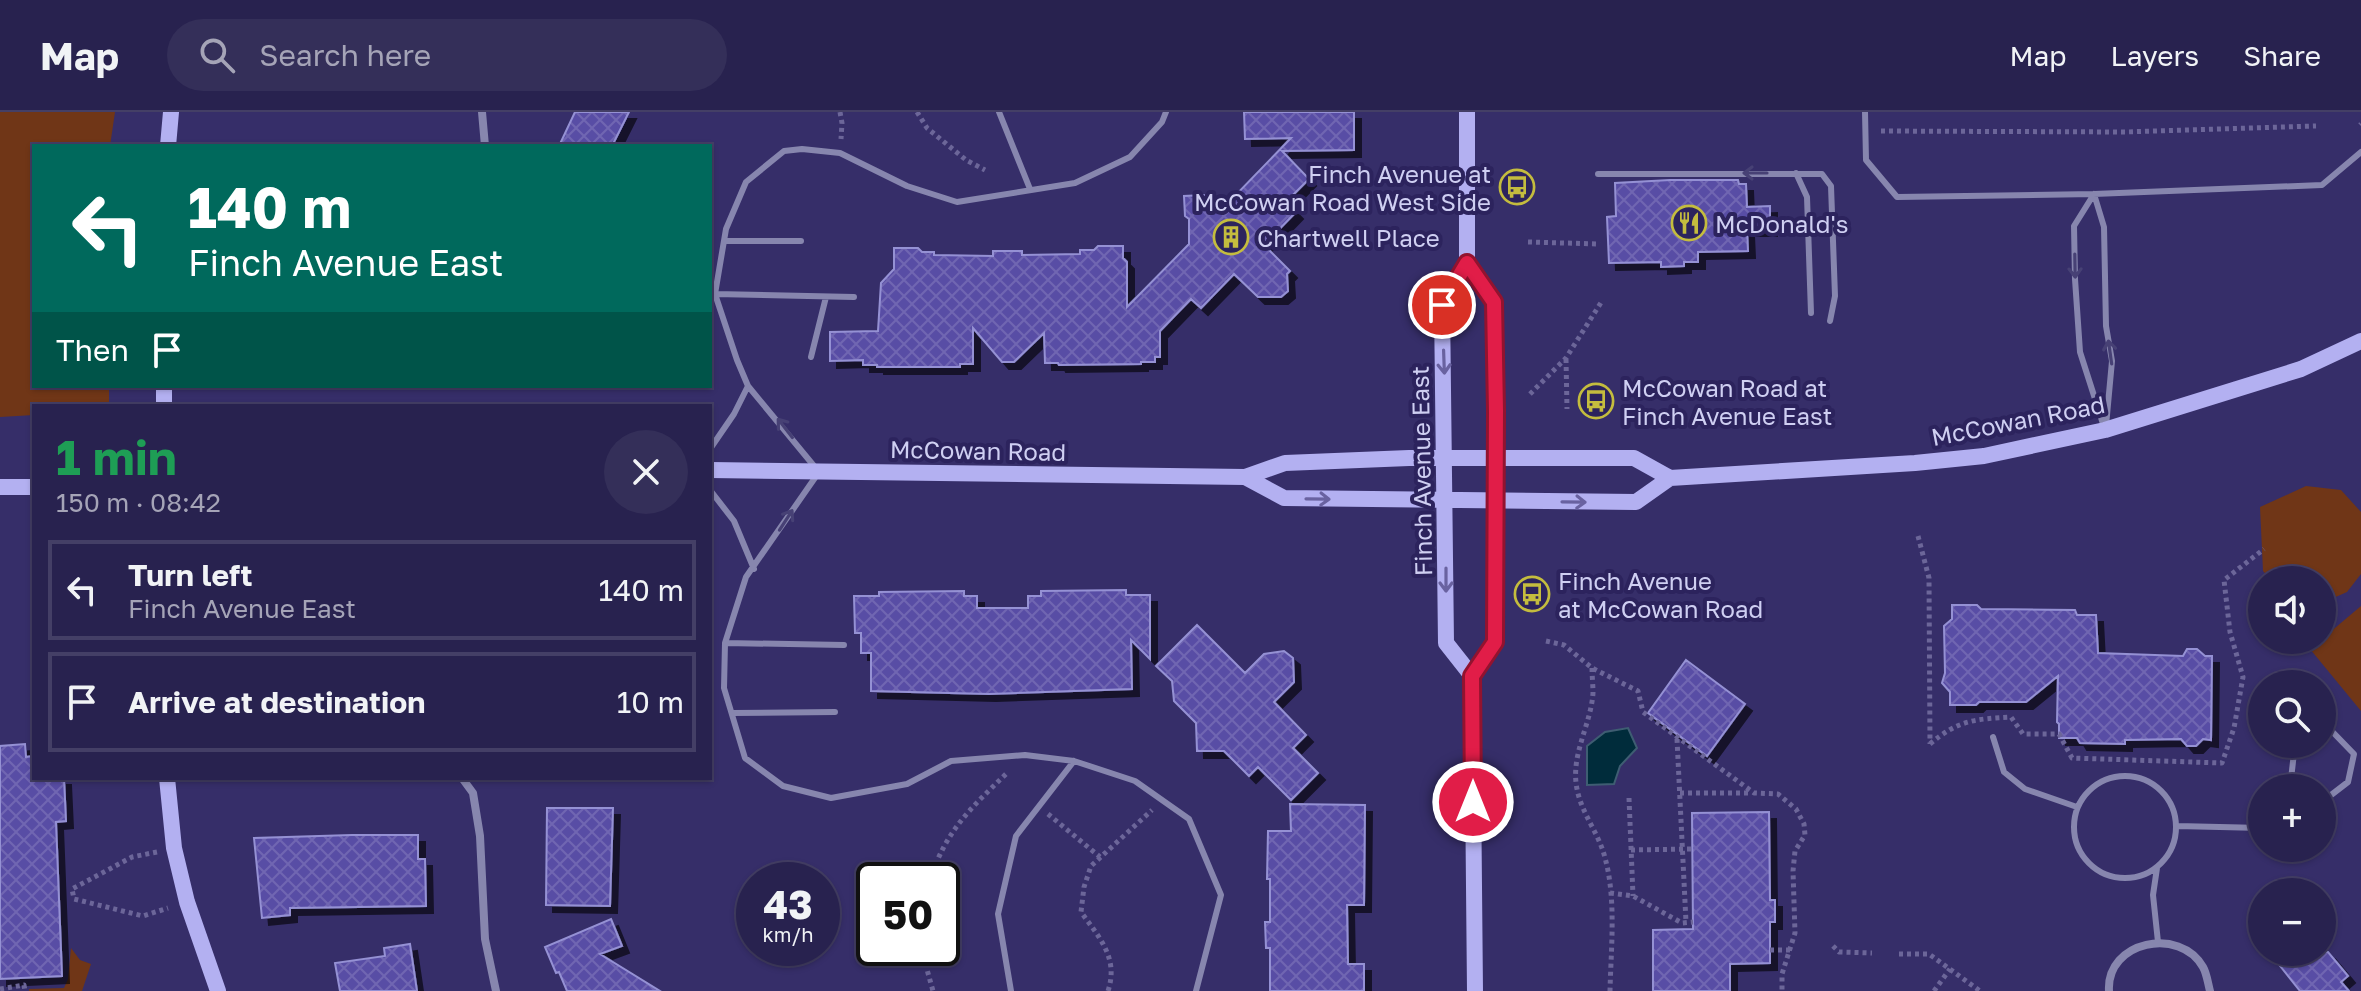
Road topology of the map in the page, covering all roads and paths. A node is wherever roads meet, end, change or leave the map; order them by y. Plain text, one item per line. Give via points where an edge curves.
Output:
1 (171, 112) edge
2 (482, 112) edge
3 (840, 112) edge
4 (917, 112) edge
5 (999, 112) edge
6 (1166, 112) edge
7 (1467, 112) edge
8 (1865, 112) edge
9 (2316, 126) dead end
10 (1865, 128) junction
11 (168, 144) edge
12 (485, 144) edge
13 (2361, 152) edge
14 (840, 153) junction
15 (985, 170) dead end
16 (1796, 173) junction
17 (1598, 174) dead end
18 (1030, 189) junction
19 (2094, 194) junction
20 (724, 241) junction
21 (801, 241) dead end
22 (1528, 242) dead end
23 (1600, 244) dead end
24 (1467, 263) junction
25 (715, 294) junction
26 (826, 297) junction
27 (854, 297) dead end
28 (1602, 301) dead end
29 (1811, 313) dead end
30 (1830, 321) dead end
31 (2361, 341) edge
32 (811, 357) dead end
33 (1566, 358) junction
34 (748, 386) junction
35 (1530, 394) dead end
36 (1567, 409) dead end
37 (2105, 430) junction
38 (712, 446) edge
39 (1446, 459) junction
40 (1495, 459) junction
41 (712, 470) edge
42 (819, 472) junction
43 (1245, 477) junction
44 (1670, 478) junction
45 (0, 487) edge
46 (32, 487) edge
47 (712, 493) edge
48 (1496, 501) junction
49 (1446, 502) junction
50 (1918, 536) dead end
51 (2264, 549) dead end
52 (754, 569) junction
53 (1546, 641) dead end
54 (725, 643) junction
55 (844, 645) dead end
56 (1592, 668) junction
57 (1472, 676) junction
58 (835, 712) dead end
59 (733, 713) junction
60 (2059, 734) dead end
61 (2336, 735) edge
62 (1993, 737) dead end
63 (1677, 738) junction
64 (1930, 744) dead end
65 (1025, 755) junction
66 (1074, 761) junction
67 (167, 780) edge
68 (463, 780) edge
69 (2336, 791) edge
70 (1680, 793) junction
71 (1754, 793) junction
72 (1629, 798) dead end
73 (1160, 799) junction
74 (1038, 806) junction
75 (2077, 807) junction
76 (2177, 826) junction
77 (2248, 828) edge
78 (174, 848) junction
79 (1683, 849) junction
80 (1692, 849) dead end
81 (1631, 850) junction
82 (1100, 857) junction
83 (936, 862) edge
84 (2157, 868) junction
85 (1610, 893) junction
86 (1633, 896) junction
87 (187, 902) junction
88 (2158, 942) junction
89 (1833, 946) dead end
90 (1770, 950) dead end
91 (1791, 950) junction
92 (1872, 953) dead end
93 (1899, 954) dead end
94 (926, 966) edge
95 (1950, 969) junction
96 (0, 989) edge
97 (25, 991) edge
98 (217, 991) edge
99 (496, 991) edge
100 (933, 991) edge
101 (1011, 991) edge
102 (1108, 991) edge
103 (1196, 991) edge
104 (1475, 991) edge
105 (1610, 991) edge
106 (1782, 991) edge
107 (1934, 991) edge
108 (1980, 991) edge
109 (2109, 991) edge
110 (2210, 991) edge

1 - 11 main road
2 - 12 street
3 - 14 path
4 - 15 path via 927,128
5 - 18 lane
6 - 18 lane via 1130,157 1075,183
7 - 24 main road
8 - 10 lane
9 - 10 path via 2125,132
10 - 19 lane via 1866,160 1897,197
13 - 19 lane via 2322,185
14 - 18 lane via 907,186 957,202
14 - 20 lane via 784,151 746,182
16 -> 17 lane
16 - 29 lane via 1807,197
16 - 30 lane via 1822,174 1831,186 1835,296
37 -> 19 lane via 2112,361 2104,227
19 -> 37 lane via 2074,226 2075,279 2080,352
20 - 21 lane
20 - 25 lane
22 - 23 path
24 -> 39 main road, Finch Avenue East via 1442,305
24 - 40 main road via 1494,302
25 - 26 lane
25 - 34 lane
26 - 27 lane
26 - 32 lane
28 - 33 path
31 - 37 main road, McCowan Road via 2301,369
33 - 35 path
33 - 36 path
34 - 38 lane
42 -> 34 lane
37 - 44 main road, McCowan Road via 1970,457
39 - 40 main road, McCowan Road
39 - 43 main road, McCowan Road via 1285,463
39 - 49 main road, Finch Avenue East
40 - 44 main road, McCowan Road via 1634,458
40 - 48 main road
41 - 42 main road, McCowan Road
42 - 43 main road, McCowan Road
52 -> 42 lane
43 -> 49 main road, McCowan Road via 1284,498
48 -> 44 main road, McCowan Road via 1636,502
45 - 46 main road
47 - 52 lane via 734,521
48 - 49 main road, McCowan Road
48 - 57 main road via 1495,642
49 -> 57 main road, Finch Avenue East via 1446,643
50 - 64 path via 1929,578
51 - 60 path via 2224,580 2230,632 2243,677 2222,763 2072,758
52 - 54 lane via 746,577
53 - 56 path via 1564,645
54 - 55 lane
54 - 59 lane via 724,688
56 - 63 path via 1638,691 1643,712
56 - 85 path via 1593,694 1580,742 1577,788 1603,851
57 - 104 main road
58 - 59 lane
59 - 65 lane via 745,758 783,786 831,798 907,784 951,761
61 - 69 lane via 2354,754 2348,782
62 - 75 lane via 2004,772 2025,789
63 - 70 path
63 - 71 path
65 - 66 lane
65 - 83 path via 961,819
66 - 73 lane via 1135,781
66 - 74 lane
67 - 78 main road
68 - 99 street via 473,793 480,836 485,939
70 - 71 path
70 - 79 path
71 - 91 path via 1778,794 1804,824 1805,835 1795,851
72 - 81 path
73 - 82 path
73 - 103 lane via 1189,819 1221,895
74 - 82 path
74 - 101 lane via 1016,836 998,914
75 - 76 lane via 2088,790 2125,775 2161,790
75 - 84 lane via 2075,841 2093,869 2125,879
76 - 77 lane
76 - 84 lane via 2172,850
78 - 87 main road
78 - 87 path via 132,857 102,872 72,889 74,899 143,916
79 - 80 path
79 - 81 path
79 - 86 path via 1690,922 1682,923
81 - 86 path
82 - 102 path via 1091,866 1081,912 1112,962
84 - 88 lane via 2153,895
85 - 86 path
85 - 105 path
87 - 98 main road
88 - 109 street via 2125,954 2114,968
88 - 110 street via 2183,948 2203,966
89 - 92 path via 1839,952
90 - 91 path
91 - 106 path
93 - 95 path via 1929,954
94 - 100 path
95 - 107 path
95 - 108 path
96 - 97 path via 24,985

